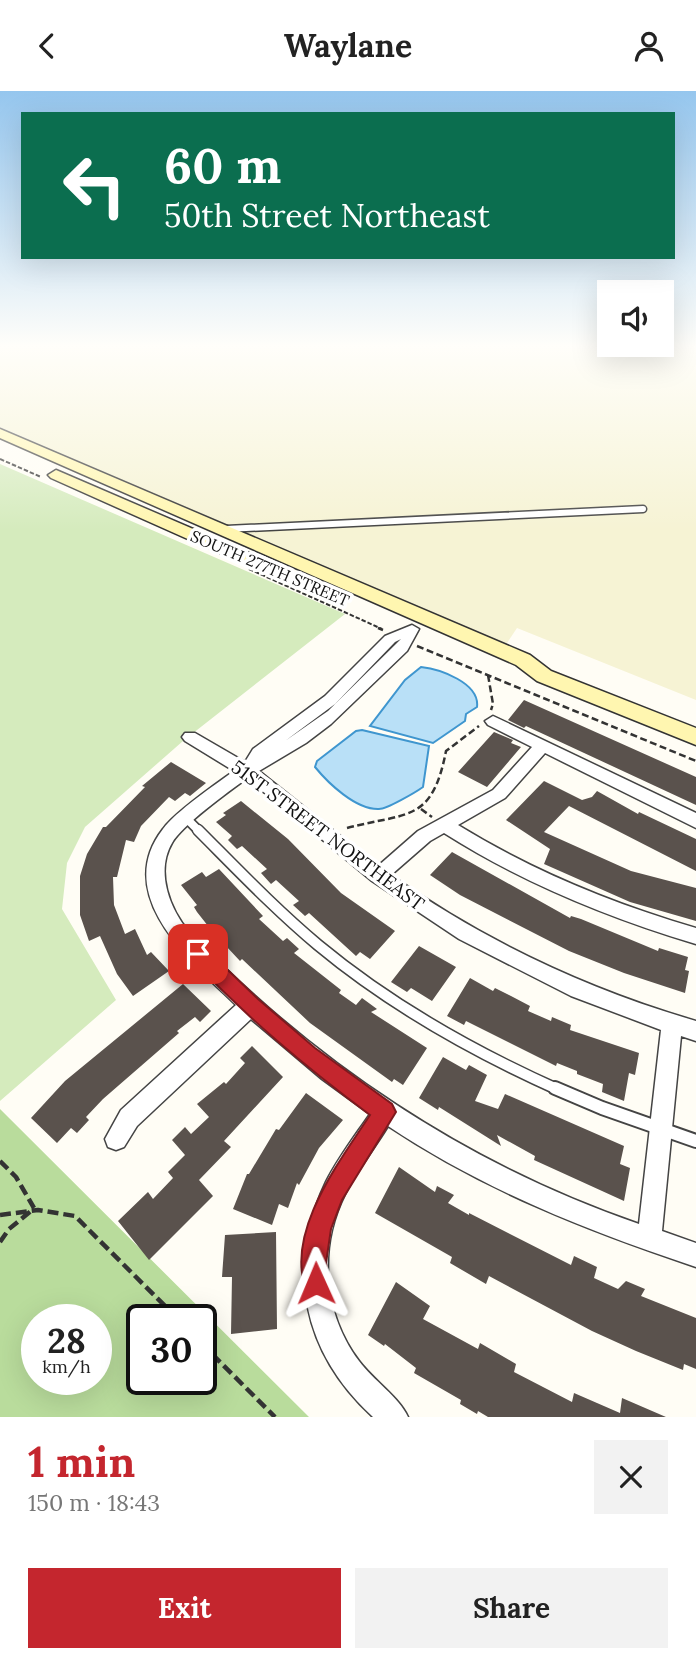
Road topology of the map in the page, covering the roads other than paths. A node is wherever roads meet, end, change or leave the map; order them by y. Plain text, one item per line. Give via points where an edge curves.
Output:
1 (0, 433) edge
2 (0, 443) edge
3 (0, 450) edge
4 (147, 497) junction
5 (643, 509) dead end
6 (151, 517) junction
7 (220, 530) junction
8 (291, 561) junction
9 (405, 636) junction
10 (523, 660) junction
11 (544, 676) junction
12 (489, 719) road end
13 (190, 737) dead end
14 (696, 737) edge
15 (542, 746) junction
16 (246, 771) junction
17 (186, 818) junction
18 (696, 821) edge
19 (443, 824) junction
20 (378, 876) junction
21 (696, 936) edge
22 (250, 1006) junction
23 (672, 1025) junction
24 (696, 1031) edge
25 (384, 1112) junction
26 (661, 1130) junction
27 (116, 1139) dead end
28 (696, 1142) edge
29 (649, 1240) junction
30 (696, 1255) edge
31 (394, 1417) edge

1 - 4 main road, SOUTH 277TH STREET
2 - 4 main road via 121,494
3 - 6 main road, SOUTH 277TH STREET
4 - 7 main road, SOUTH 277TH STREET
5 - 7 lane, SOUTH 277TH STREET
6 - 7 main road via 203,531
6 - 9 main road, SOUTH 277TH STREET
7 - 8 main road, SOUTH 277TH STREET
8 - 9 main road via 307,574 401,618
8 - 10 main road, SOUTH 277TH STREET
9 - 10 main road via 435,632
9 - 11 main road, SOUTH 277TH STREET via 512,673
9 - 16 street via 339,711 276,756
10 - 11 main road, SOUTH 277TH STREET
11 - 14 main road, SOUTH 277TH STREET
12 - 15 street
13 - 16 street, 51ST STREET NORTHEAST
15 - 18 street
15 - 19 street via 499,794
16 - 17 street
16 - 20 street, 51ST STREET NORTHEAST
17 - 22 street via 166,838 158,854 158,896 181,936
17 - 26 lane via 284,916 340,963 419,1017 505,1065
19 - 20 street
19 - 21 street via 553,886
20 - 23 street, 51ST STREET NORTHEAST via 437,916 525,965
22 - 25 street
22 - 27 street via 129,1118
23 - 24 street, 51ST STREET NORTHEAST
23 - 26 street
25 - 29 street via 543,1199
25 - 31 street via 333,1193 319,1229 313,1263 331,1344 377,1403
26 - 28 lane
26 - 29 street
29 - 30 street

